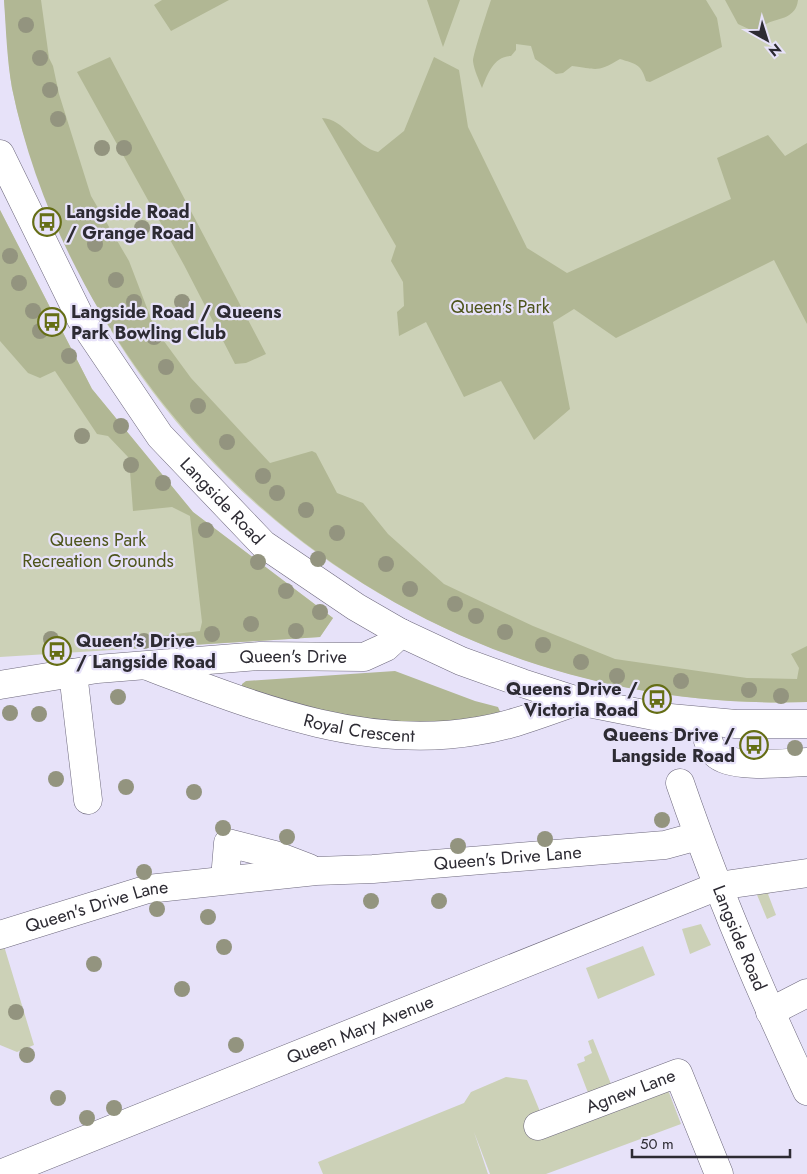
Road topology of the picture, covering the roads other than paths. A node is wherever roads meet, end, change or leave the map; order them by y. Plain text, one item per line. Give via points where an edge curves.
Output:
1 (0, 154) edge
2 (401, 633) junction
3 (147, 666) junction
4 (72, 673) junction
5 (0, 685) edge
6 (578, 701) junction
7 (705, 722) junction
8 (807, 724) edge
9 (807, 762) edge
10 (680, 783) dead end
11 (88, 800) dead end
12 (698, 836) junction
13 (316, 871) junction
14 (807, 873) edge
15 (225, 879) junction
16 (718, 886) junction
17 (0, 935) edge
18 (807, 993) edge
19 (770, 1012) junction
20 (807, 1091) edge
21 (538, 1126) dead end
22 (0, 1174) edge
23 (719, 1174) edge

1 - 2 street, Langside Road via 81,319 160,436 263,544 356,607
2 - 3 street, Queen's Drive via 386,647 364,657 260,656
2 - 6 street, Langside Road via 462,661
3 - 4 street, Queen's Drive
3 - 6 street, Royal Crescent via 256,707 301,720 383,734 475,732
4 - 5 street, Queen's Drive
4 - 11 street
6 - 7 street via 659,717
7 - 8 street
7 - 9 street via 713,750 725,760
10 - 12 street, Langside Road
12 - 13 street, Queen's Drive Lane via 665,845
12 - 16 street, Langside Road
13 - 15 street, Queen's Drive Lane
13 - 15 street, Queen's Drive Lane via 274,855 228,843
14 - 16 street, Queen Mary Avenue
15 - 17 street, Queen's Drive Lane via 148,888
16 - 19 street, Langside Road
16 - 22 street, Queen Mary Avenue
18 - 19 street
19 - 20 street, Langside Road
21 - 23 street, Agnew Lane via 678,1073

